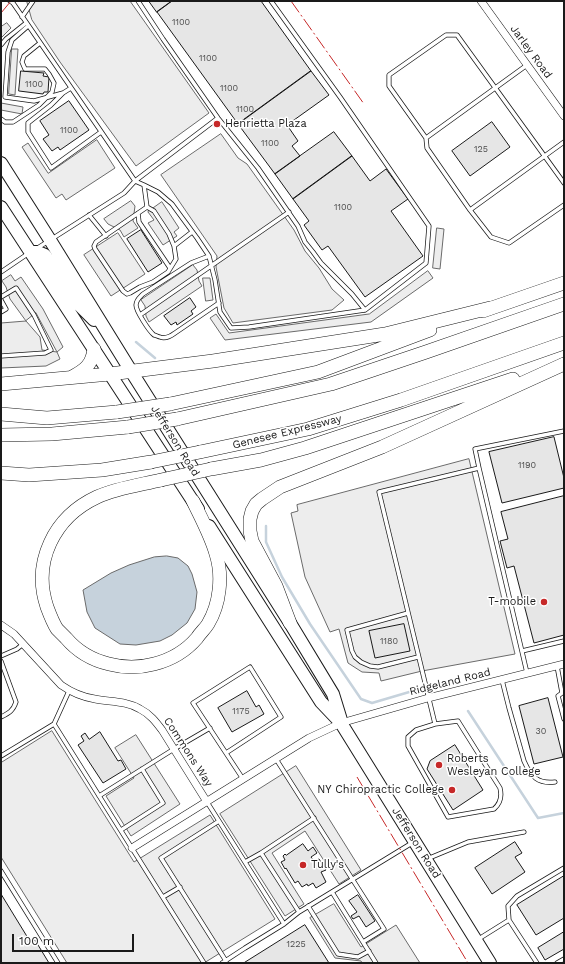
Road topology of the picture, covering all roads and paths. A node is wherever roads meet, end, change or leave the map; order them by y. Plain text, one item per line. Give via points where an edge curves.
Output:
1 (10, 1) edge
2 (33, 1) edge
3 (138, 1) edge
4 (271, 1) edge
5 (481, 1) edge
6 (22, 17) junction
7 (27, 24) junction
8 (40, 43) junction
9 (1, 45) edge
10 (527, 65) junction
11 (495, 87) junction
12 (71, 88) junction
13 (63, 93) junction
14 (48, 97) junction
15 (564, 116) edge
16 (218, 118) junction
17 (1, 119) edge
18 (101, 132) junction
19 (426, 138) junction
20 (564, 142) edge
21 (545, 156) junction
22 (1, 163) edge
23 (135, 181) junction
24 (564, 183) edge
25 (144, 185) junction
26 (564, 205) edge
27 (1, 207) edge
28 (147, 207) junction
29 (470, 210) junction
30 (289, 212) junction
31 (138, 213) junction
32 (89, 216) junction
33 (192, 232) junction
34 (106, 236) junction
35 (50, 240) junction
36 (174, 246) junction
37 (30, 252) junction
38 (209, 256) junction
39 (212, 266) junction
40 (170, 268) junction
41 (1, 272) edge
42 (564, 283) edge
43 (1, 296) edge
44 (1, 300) edge
45 (219, 303) junction
46 (564, 304) edge
47 (490, 308) junction
48 (365, 310) junction
49 (1, 312) edge
50 (140, 315) junction
51 (108, 333) junction
52 (564, 343) edge
53 (94, 349) junction
54 (1, 356) edge
55 (564, 363) edge
56 (131, 371) junction
57 (110, 374) junction
58 (70, 378) junction
59 (1, 384) edge
60 (1, 414) edge
61 (564, 430) edge
62 (1, 435) edge
63 (479, 468) junction
64 (1, 474) edge
65 (193, 501) junction
66 (408, 613) junction
67 (290, 623) junction
68 (1, 625) edge
69 (564, 641) edge
70 (24, 643) junction
71 (522, 651) junction
72 (1, 656) edge
73 (418, 657) junction
74 (1, 661) edge
75 (561, 665) edge
76 (527, 673) junction
77 (502, 680) junction
78 (69, 691) junction
79 (428, 698) junction
80 (1, 717) edge
81 (564, 719) edge
82 (342, 723) junction
83 (54, 724) junction
84 (435, 724) junction
85 (210, 728) junction
86 (174, 749) junction
87 (226, 753) junction
88 (1, 756) edge
89 (276, 759) junction
90 (142, 769) junction
91 (243, 779) junction
92 (555, 782) dead end
93 (99, 796) junction
94 (207, 802) junction
95 (314, 818) junction
96 (219, 822) junction
97 (121, 830) junction
98 (524, 832) dead end
99 (415, 841) junction
100 (132, 848) junction
101 (261, 853) junction
102 (426, 860) junction
103 (245, 862) junction
104 (564, 868) edge
105 (1, 871) edge
106 (352, 879) junction
107 (180, 887) junction
108 (332, 892) junction
109 (163, 897) junction
110 (308, 906) junction
111 (299, 912) junction
112 (509, 920) junction
113 (284, 924) junction
114 (476, 941) junction
115 (363, 942) junction
116 (369, 951) junction
117 (564, 959) edge
118 (224, 962) edge
119 (58, 963) edge
120 (204, 963) edge
121 (376, 963) edge
122 (490, 963) edge
123 (537, 963) edge
124 (557, 963) edge

1 - 6 lane
2 - 6 lane
3 - 16 lane
4 - 48 lane via 429,226 426,263
5 - 10 street, Jarley Road
6 - 7 lane
7 - 8 lane
7 - 9 lane
7 - 14 lane via 12,40 8,52 5,97 34,101
8 - 12 lane
8 - 14 lane via 24,56 22,62 25,69 46,69 54,83
10 - 11 lane
10 - 15 street, Jarley Road
11 - 19 lane
11 - 19 lane via 458,35 446,35 389,75 389,86
11 - 21 lane
12 - 13 lane
12 - 18 lane
13 - 14 lane
13 - 18 lane via 51,106 28,123 28,132 51,168
14 - 17 lane via 13,122
16 - 23 lane
16 - 30 lane
18 - 23 lane
19 - 29 lane via 427,148
20 - 21 lane
21 - 24 lane
21 - 29 lane
22 - 35 main road, Jefferson Road
23 - 25 lane
23 - 32 lane via 124,193
25 - 28 lane
25 - 33 lane via 158,192 172,204
26 - 29 lane via 509,244 490,237
27 - 37 main road, Jefferson Road
28 - 31 lane
28 - 36 lane via 154,211
30 - 39 lane
30 - 48 lane via 305,242
31 - 34 lane
31 - 40 lane via 139,222
32 - 34 lane
32 - 35 lane
33 - 36 lane
33 - 38 lane
34 - 40 lane via 96,242 95,249 127,294 153,282
35 - 37 lane
35 - 51 main road, Jefferson Road
36 - 40 lane via 176,259
37 - 41 lane
37 - 51 main road via 38,252 45,256 77,303
37 - 53 main road, Jefferson Road
38 - 39 lane
38 - 50 lane via 187,265 139,298 136,301 136,309
39 - 45 lane
39 - 50 lane
42 - 47 highway
43 - 54 lane via 16,288 34,315 51,350 45,353
44 - 49 lane via 6,309
45 - 48 lane via 220,312 231,328
45 - 50 lane via 175,334 163,338 154,335
46 - 62 highway, bridge via 331,384 177,419 128,427 52,434
47 - 56 highway via 385,334
47 - 60 highway, bridge via 318,372 170,404 117,412 47,418
51 - 56 main road, Jefferson Road
52 - 64 highway, Genesee Expressway, bridge via 401,400 308,429 102,470 29,475
53 - 57 main road, Jefferson Road
53 - 58 highway via 87,368
55 - 65 highway, bridge via 305,448 261,460 111,491 89,501 72,513 54,534 45,557 43,572 44,598 50,615 57,628 81,652 92,659 115,666 139,667 161,662 172,658 192,643 208,623 218,596 220,569 216,553
55 - 67 highway via 382,447 280,487 256,504 250,519 252,541 276,586
56 - 57 highway
56 - 67 main road, Jefferson Road
57 - 58 highway
57 - 65 main road, Jefferson Road
58 - 59 highway
61 - 63 lane via 475,449
63 - 66 lane via 379,492
63 - 71 lane
65 - 82 main road, Jefferson Road via 322,702
66 - 73 lane
66 - 73 lane via 347,630 348,637 355,657 370,666
67 - 82 main road, Jefferson Road via 333,694
68 - 70 street, Commons Way
69 - 71 lane
70 - 72 lane via 17,650
70 - 78 street, Commons Way
71 - 76 lane
73 - 79 lane
74 - 80 lane via 16,702 14,708
75 - 76 street, Ridgeland Road
75 - 81 lane via 562,693 558,696
76 - 77 street, Ridgeland Road
77 - 79 street, Ridgeland Road
77 - 92 lane via 527,768 537,780
78 - 83 lane
78 - 86 street, Commons Way via 93,699 139,708 155,720
79 - 82 street, Ridgeland Road
79 - 84 lane
82 - 89 street, Commons Way via 309,738
82 - 99 main road, Jefferson Road
83 - 88 lane
83 - 93 lane
84 - 84 lane via 416,730 408,737 408,746 448,817 494,809 501,800 500,788 458,721
85 - 86 lane
85 - 87 lane
85 - 87 lane via 193,703 250,667 281,717
86 - 90 lane
86 - 94 street, Commons Way
87 - 91 lane
89 - 91 street, Commons Way
89 - 95 lane
90 - 93 lane
90 - 97 lane via 163,803
91 - 94 street, Commons Way
93 - 97 lane
94 - 96 lane
94 - 100 street
95 - 101 lane
95 - 106 lane
96 - 103 lane
96 - 107 lane via 161,858
97 - 100 lane
98 - 102 lane via 468,842
99 - 102 main road, Jefferson Road
99 - 106 lane
100 - 109 lane
101 - 103 lane
101 - 111 lane
102 - 114 main road, Jefferson Road
103 - 113 lane
104 - 112 lane via 517,896 508,906
105 - 119 lane
106 - 108 lane
106 - 115 lane via 384,929
107 - 109 lane
107 - 118 lane
108 - 110 lane
108 - 115 lane
109 - 120 lane
110 - 111 lane
110 - 116 lane via 338,954 358,957
111 - 113 lane
112 - 114 lane
112 - 123 lane
113 - 118 lane
114 - 122 main road, Jefferson Road
115 - 116 lane
116 - 121 lane
117 - 124 lane

